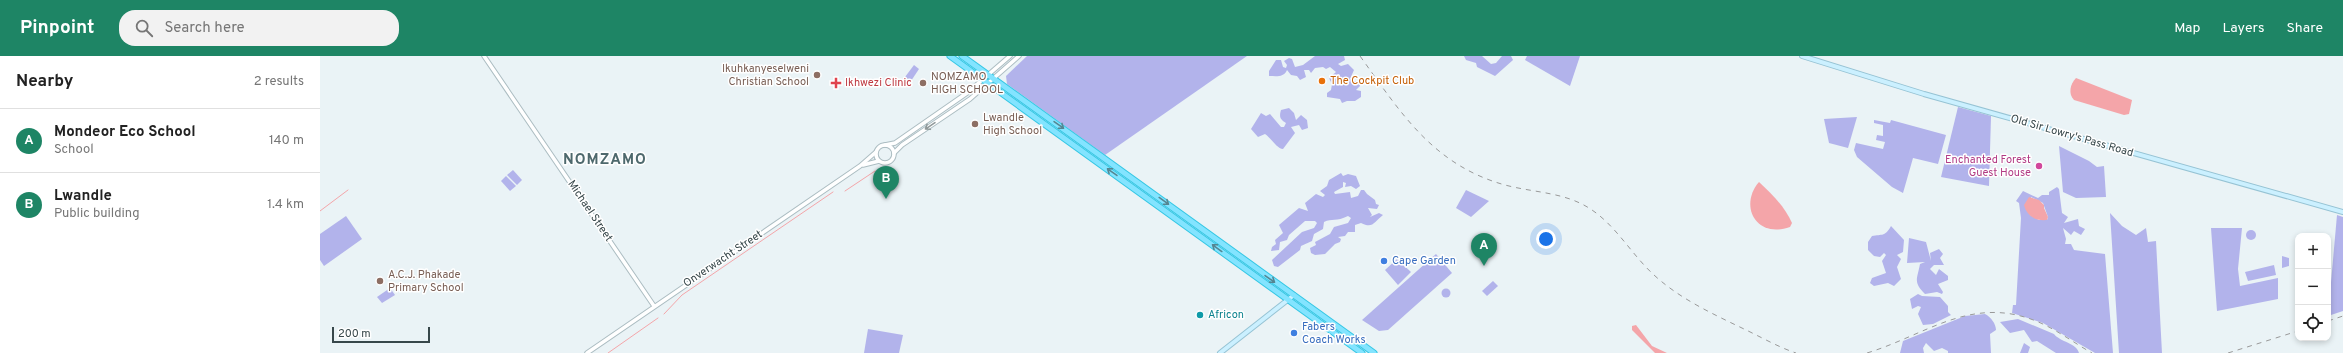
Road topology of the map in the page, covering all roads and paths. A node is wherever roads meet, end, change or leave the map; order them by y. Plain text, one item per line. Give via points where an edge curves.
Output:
1 (484, 56) edge
2 (950, 56) edge
3 (962, 56) edge
4 (1010, 56) edge
5 (1019, 56) edge
6 (1802, 56) edge
7 (989, 75) junction
8 (994, 79) junction
9 (983, 80) junction
10 (988, 84) junction
11 (885, 145) junction
12 (876, 152) junction
13 (894, 153) junction
14 (879, 161) junction
15 (860, 166) junction
16 (2343, 212) edge
17 (1294, 295) junction
18 (1288, 300) junction
19 (654, 306) junction
20 (586, 353) edge
21 (1220, 353) edge
22 (1362, 353) edge
23 (1374, 353) edge

1 - 19 street, Michael Street
2 - 9 highway
3 - 7 highway
4 - 7 street
5 - 8 street
6 - 16 main road, Old Sir Lowry's Pass Road via 1918,92
7 - 8 highway
7 - 9 street
8 - 10 street
8 -> 17 highway
9 - 10 highway
9 - 11 street via 902,138
10 -> 13 street
18 -> 10 highway
11 - 12 street via 879,147
11 - 13 street
12 - 14 street
12 - 15 street, Onverwacht Street
13 - 14 street via 889,162
14 - 15 street, Onverwacht Street
15 - 19 street, Onverwacht Street
17 - 18 main road
17 - 23 highway
18 - 21 main road
18 - 22 highway
19 - 20 street, Onverwacht Street

